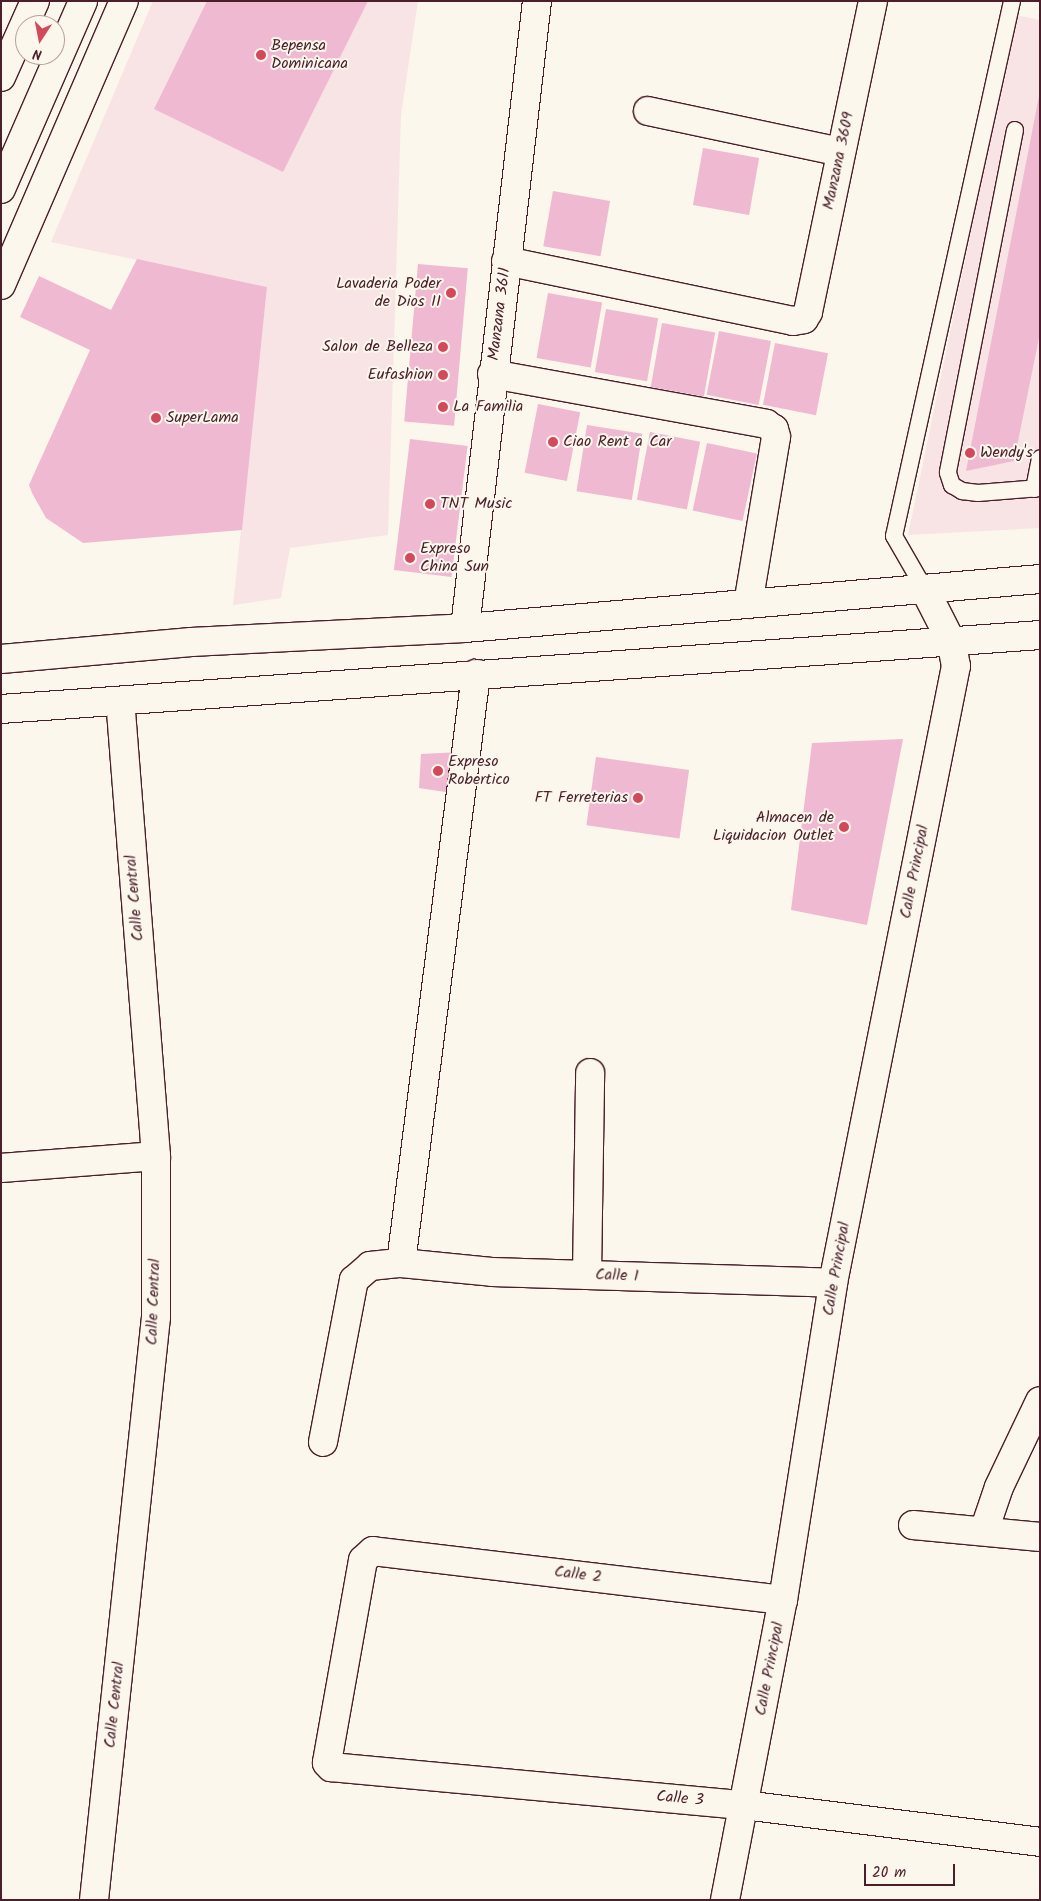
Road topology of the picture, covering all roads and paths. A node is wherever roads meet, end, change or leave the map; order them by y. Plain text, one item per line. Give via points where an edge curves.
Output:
1 (35, 1) edge
2 (83, 1) edge
3 (124, 1) edge
4 (537, 1) edge
5 (873, 1) edge
6 (1012, 1) edge
7 (1, 77) edge
8 (648, 111) dead end
9 (1015, 130) dead end
10 (841, 152) junction
11 (1, 189) edge
12 (506, 261) junction
13 (1, 285) edge
14 (492, 374) junction
15 (1040, 459) edge
16 (1037, 489) edge
17 (1040, 579) edge
18 (924, 588) junction
19 (748, 604) junction
20 (465, 628) junction
21 (1040, 636) edge
22 (951, 641) junction
23 (1, 650) edge
24 (49, 656) junction
25 (1, 659) edge
26 (476, 674) junction
27 (120, 703) junction
28 (56, 707) junction
29 (1, 709) edge
30 (1, 720) edge
31 (590, 1072) dead end
32 (156, 1156) junction
33 (1, 1168) edge
34 (401, 1263) junction
35 (587, 1275) junction
36 (833, 1284) junction
37 (1040, 1401) edge
38 (323, 1442) dead end
39 (913, 1525) dead end
40 (984, 1531) junction
41 (1040, 1537) edge
42 (783, 1600) junction
43 (326, 1758) joint
44 (744, 1805) junction
45 (1040, 1842) edge
46 (94, 1900) edge
47 (725, 1900) edge

1 - 7 street
2 - 11 street
3 - 13 street
4 - 12 street, Manzana 3611
5 - 10 street, Manzana 3609
6 - 18 lane via 894,536
8 - 10 street
9 - 16 lane via 948,473 952,485 962,491
10 - 12 street, Manzana 3609 via 804,319 793,321
12 - 14 street, Manzana 3611
14 - 19 street via 766,424 774,429 776,437
14 - 20 street, Manzana 3611
15 - 16 lane
17 - 18 street
18 - 19 street
18 - 22 street, Calle Principal
19 - 20 street
20 - 24 street via 191,642
21 - 22 street
22 - 26 street
22 - 36 street, Calle Principal via 956,666
23 - 24 street
24 - 25 street
26 - 27 street
26 - 34 street
27 - 28 street
27 - 32 street, Calle Central
28 - 29 street
28 - 30 street
31 - 35 street
32 - 33 street
32 - 46 street, Calle Central via 156,1317
34 - 35 street, Calle 1 via 492,1272
34 - 38 street, Calle 1 via 370,1266 354,1280
35 - 36 street, Calle 1
36 - 42 street, Calle Principal
37 - 40 street via 999,1487
39 - 40 street
40 - 41 street
42 - 43 street, Calle 2 via 373,1551 363,1560
42 - 44 street, Calle Principal
43 - 44 street, Calle 3 via 331,1767
44 - 45 street, Calle 3
44 - 47 street, Calle Principal

